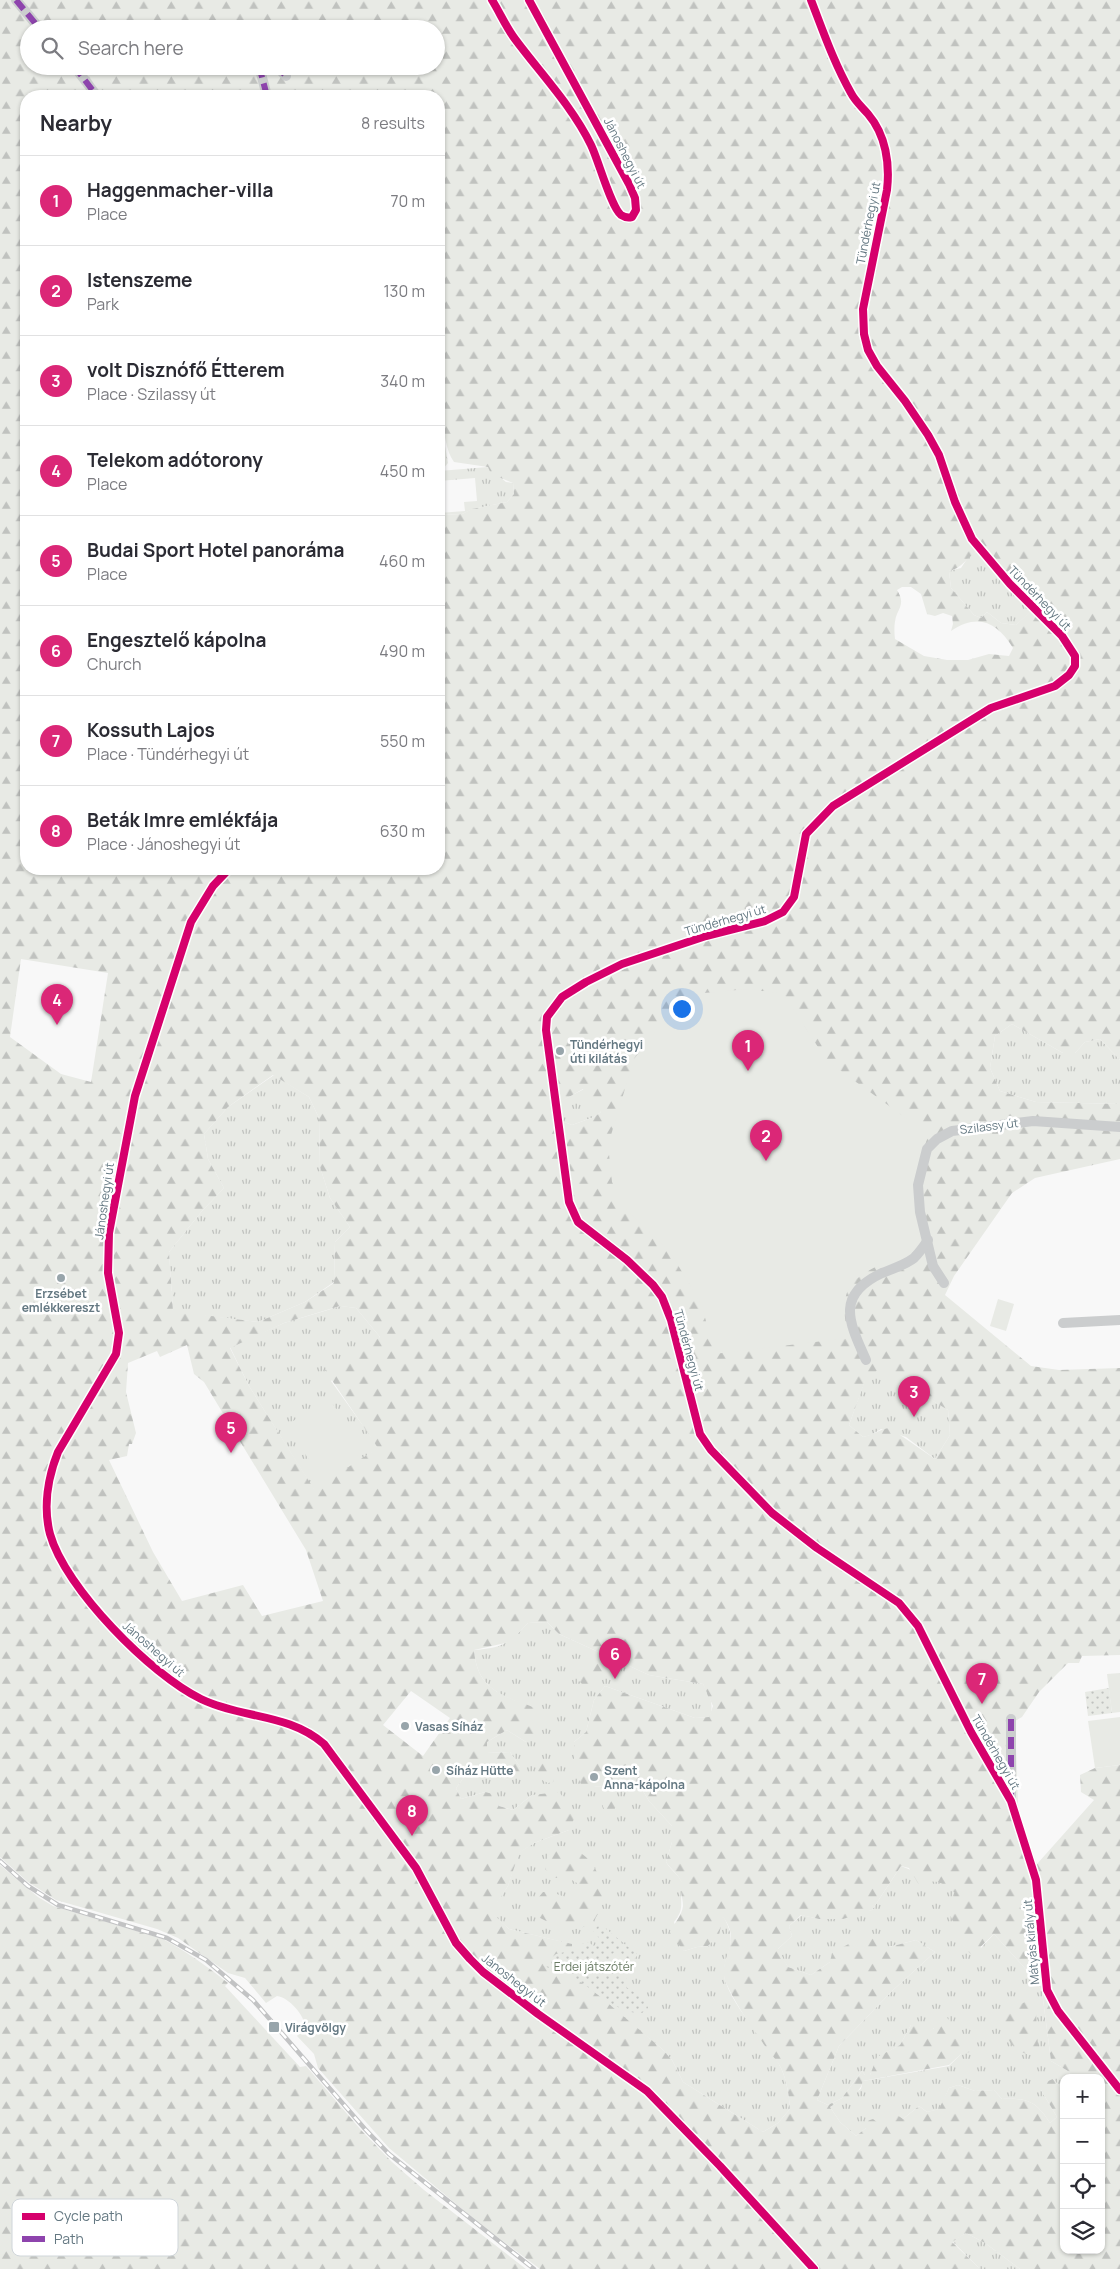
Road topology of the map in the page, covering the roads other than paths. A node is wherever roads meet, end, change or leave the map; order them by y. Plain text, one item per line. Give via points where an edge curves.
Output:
1 (16, 0) edge
2 (492, 0) edge
3 (529, 0) edge
4 (810, 0) edge
5 (33, 20) edge
6 (81, 75) edge
7 (261, 75) edge
8 (92, 90) edge
9 (265, 90) edge
10 (224, 875) edge
11 (1120, 1127) edge
12 (928, 1240) junction
13 (944, 1283) dead end
14 (1120, 1320) edge
15 (1063, 1323) dead end
16 (866, 1360) dead end
17 (1011, 1718) dead end
18 (1011, 1801) junction
19 (1120, 2090) edge
20 (814, 2269) edge

1 - 5 street
2 - 3 street, Jánoshegyi út via 514,38 587,137 614,205 620,214 632,217 636,210 635,198 629,184
4 - 18 street, Tündérhegyi út via 851,93 873,121 887,151 887,190 863,309 868,350 876,366 928,435 972,539 1010,584 1062,636 1075,656 1075,666 1055,686 991,708 826,812 806,834 794,897 783,912 765,921 706,936 622,964 562,997 547,1017 546,1030 569,1202 578,1222 627,1260 662,1297 671,1320 700,1434 711,1450 772,1513 817,1548 899,1603 918,1626 971,1732
6 - 8 street
7 - 9 street
10 - 20 street, Jánoshegyi út via 203,900 191,922 135,1096 109,1234 108,1273 118,1342 111,1364 53,1464 47,1503 54,1547 106,1621 173,1682 218,1706 297,1726 324,1744 416,1868 456,1943 470,1959 538,2014 647,2091
11 - 12 street, Szilassy út via 1034,1121 952,1131 927,1149 918,1185 920,1212
12 - 13 street, Szilassy út via 933,1266
12 - 16 street via 914,1258 870,1278 854,1292 848,1310
14 - 15 street
17 - 18 street
18 - 19 street, Mátyás király út via 1036,1880 1047,1990 1058,2010

